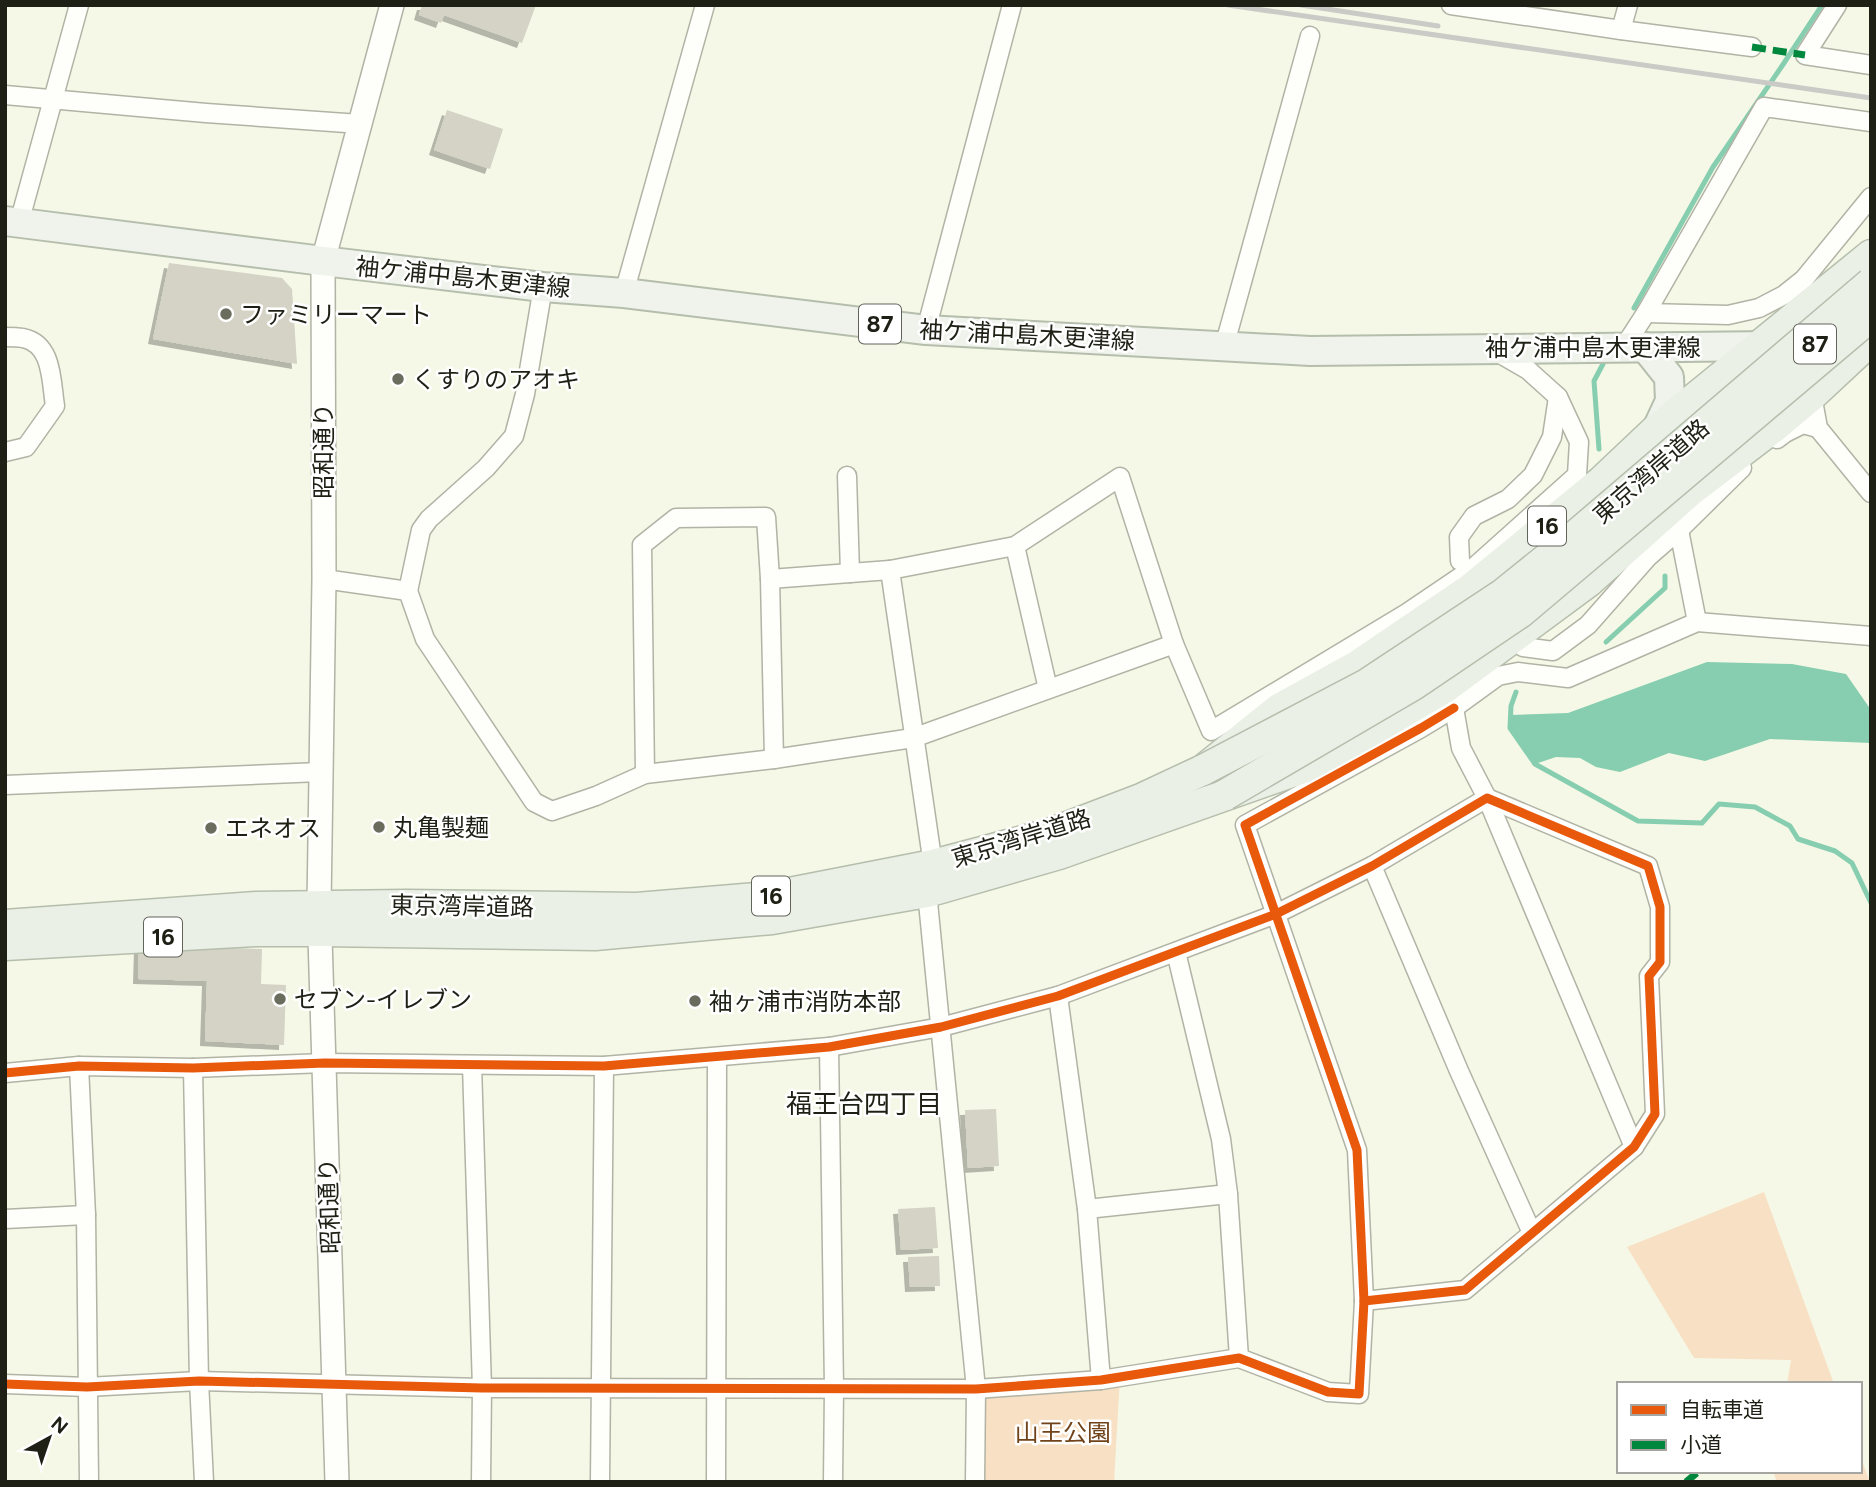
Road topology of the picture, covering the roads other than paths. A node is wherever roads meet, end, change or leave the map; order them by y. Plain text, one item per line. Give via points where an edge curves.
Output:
1 (79, 5) edge
2 (392, 5) edge
3 (705, 5) edge
4 (1012, 5) edge
5 (1451, 5) edge
6 (1628, 5) edge
7 (1836, 5) edge
8 (1621, 30) junction
9 (1310, 36) dead end
10 (1752, 47) dead end
11 (1871, 65) edge
12 (5, 95) edge
13 (53, 100) junction
14 (1871, 122) edge
15 (360, 124) junction
16 (1871, 197) edge
17 (12, 222) edge
18 (1871, 255) edge
19 (323, 261) junction
20 (1871, 283) edge
21 (543, 287) junction
22 (624, 293) junction
23 (1646, 313) junction
24 (926, 330) junction
25 (1870, 333) edge
26 (5, 337) edge
27 (1772, 346) junction
28 (1224, 347) junction
29 (1635, 347) junction
30 (1489, 348) junction
31 (1812, 395) junction
32 (1558, 397) junction
33 (1818, 428) junction
34 (1657, 429) junction
35 (5, 452) edge
36 (847, 476) dead end
37 (1871, 494) edge
38 (1679, 530) junction
39 (1015, 546) junction
40 (1460, 561) dead end
41 (890, 570) junction
42 (850, 573) junction
43 (324, 579) junction
44 (769, 579) junction
45 (408, 591) junction
46 (1698, 622) junction
47 (1871, 636) edge
48 (1174, 644) junction
49 (1523, 647) dead end
50 (1048, 689) junction
51 (1454, 708) junction
52 (913, 738) junction
53 (775, 759) junction
54 (1203, 769) junction
55 (320, 772) junction
56 (645, 774) junction
57 (5, 785) edge
58 (1225, 795) junction
59 (1487, 799) junction
60 (1372, 866) junction
61 (930, 879) junction
62 (1276, 914) junction
63 (320, 918) junction
64 (5, 925) edge
65 (5, 945) edge
66 (1177, 953) junction
67 (1058, 996) junction
68 (941, 1027) junction
69 (829, 1047) junction
70 (717, 1056) junction
71 (325, 1063) junction
72 (472, 1065) junction
73 (79, 1066) junction
74 (604, 1066) junction
75 (193, 1068) junction
76 (5, 1073) edge
77 (1634, 1147) junction
78 (1228, 1194) junction
79 (1087, 1209) junction
80 (86, 1214) junction
81 (5, 1219) edge
82 (1532, 1233) junction
83 (1364, 1301) junction
84 (1239, 1358) junction
85 (1101, 1380) junction
86 (199, 1381) junction
87 (5, 1384) edge
88 (334, 1384) junction
89 (87, 1387) junction
90 (482, 1388) junction
91 (601, 1388) junction
92 (716, 1388) junction
93 (834, 1388) junction
94 (976, 1389) junction
95 (89, 1482) edge
96 (204, 1482) edge
97 (337, 1482) edge
98 (481, 1482) edge
99 (600, 1482) edge
100 (716, 1482) edge
101 (833, 1482) edge
102 (975, 1482) edge

1 - 13 street
2 - 15 street, 昭和通り
3 - 22 street
4 - 24 street
5 - 8 street
6 - 8 street
7 - 11 street via 1805,55
8 - 10 street
9 - 28 street
12 - 13 street
13 - 15 street
13 - 17 street
14 - 23 street via 1765,107
15 - 19 street, 昭和通り
16 - 23 street via 1804,279 1759,308 1728,315
17 - 19 main road, 袖ケ浦中島木更津線 / 87
18 - 27 highway, 16
19 - 21 main road, 袖ケ浦中島木更津線 / 87
19 - 43 street, 昭和通り
20 - 54 highway, 東京湾岸道路 / 16, bridge via 1503,594 1367,684
21 - 22 main road, 袖ケ浦中島木更津線 / 87
21 - 45 street via 514,436 421,530
22 - 24 main road, 袖ケ浦中島木更津線 / 87
23 - 29 street
24 - 28 main road, 袖ケ浦中島木更津線 / 87
25 - 27 main road, 87
25 - 31 highway, 16
25 - 58 highway, 東京湾岸道路 / 16, bridge via 1521,612 1413,685
26 - 35 street via 34,342 43,351 55,406 26,447
27 - 29 main road, 袖ケ浦中島木更津線 / 87
27 - 31 street via 1800,366
27 - 34 highway, 16
28 - 30 main road, 袖ケ浦中島木更津線 / 87 via 1310,351
29 - 30 main road, 袖ケ浦中島木更津線 / 87
29 - 34 main road via 1669,377 1670,401
30 - 32 street via 1528,370
31 - 33 street
31 - 58 highway, 16 via 1689,491 1588,582 1446,687 1317,763
32 - 40 street via 1552,437 1533,475 1508,499 1474,516 1459,537
32 - 48 street via 1579,442 1577,475 1472,569 1407,613 1211,732
33 - 37 street
33 - 38 street via 1803,424 1785,433 1734,474
34 - 54 highway, 16 via 1602,481 1469,590 1357,666 1279,709
36 - 42 street
38 - 46 street
38 - 49 street via 1648,557 1588,625 1553,651
39 - 41 street
39 - 48 street via 1120,477
39 - 50 street
41 - 42 street
41 - 52 street
42 - 44 street
43 - 45 street
43 - 55 street, 昭和通り
44 - 53 street
44 - 56 street via 766,517 676,518 642,545
45 - 56 street via 425,639 534,802 552,810
46 - 47 street
46 - 51 street via 1568,678 1518,672 1498,676
48 - 50 street
50 - 52 street
51 - 59 street via 1461,748
51 - 62 street via 1245,825
52 - 53 street
52 - 61 street
53 - 56 street
54 - 61 highway, 東京湾岸道路 / 16 via 1141,799
55 - 57 street
55 - 63 street, 昭和通り
58 - 61 highway, 東京湾岸道路 / 16 via 1059,854
59 - 60 street
59 - 77 street
59 - 77 street via 1647,866 1660,907 1660,962 1650,976 1654,1114
60 - 62 street
60 - 82 street
61 - 63 highway, 東京湾岸道路 / 16 via 772,919 595,934
61 - 68 street
62 - 66 street
62 - 83 street via 1357,1150
63 - 64 highway, 東京湾岸道路 / 16 via 256,906
63 - 65 highway, 東京湾岸道路 / 16 via 256,931
63 - 71 street, 昭和通り
66 - 67 street
66 - 78 street via 1221,1139
67 - 68 street
67 - 79 street
68 - 69 street
68 - 94 street
69 - 70 street
69 - 93 street
70 - 74 street
70 - 92 street
71 - 72 street
71 - 75 street
71 - 88 street, 昭和通り
72 - 74 street
72 - 90 street
73 - 75 street
73 - 76 street
73 - 80 street
74 - 91 street
75 - 86 street
77 - 82 street
78 - 79 street
78 - 84 street
79 - 85 street
80 - 81 street
80 - 89 street
82 - 83 street via 1465,1290
83 - 84 street via 1359,1394 1328,1392
84 - 85 street
85 - 94 street
86 - 88 street
86 - 89 street
86 - 96 street
87 - 89 street
88 - 90 street
88 - 97 street, 昭和通り
89 - 95 street
90 - 91 street
90 - 98 street
91 - 92 street
91 - 99 street
92 - 93 street
92 - 100 street
93 - 94 street
93 - 101 street
94 - 102 street

